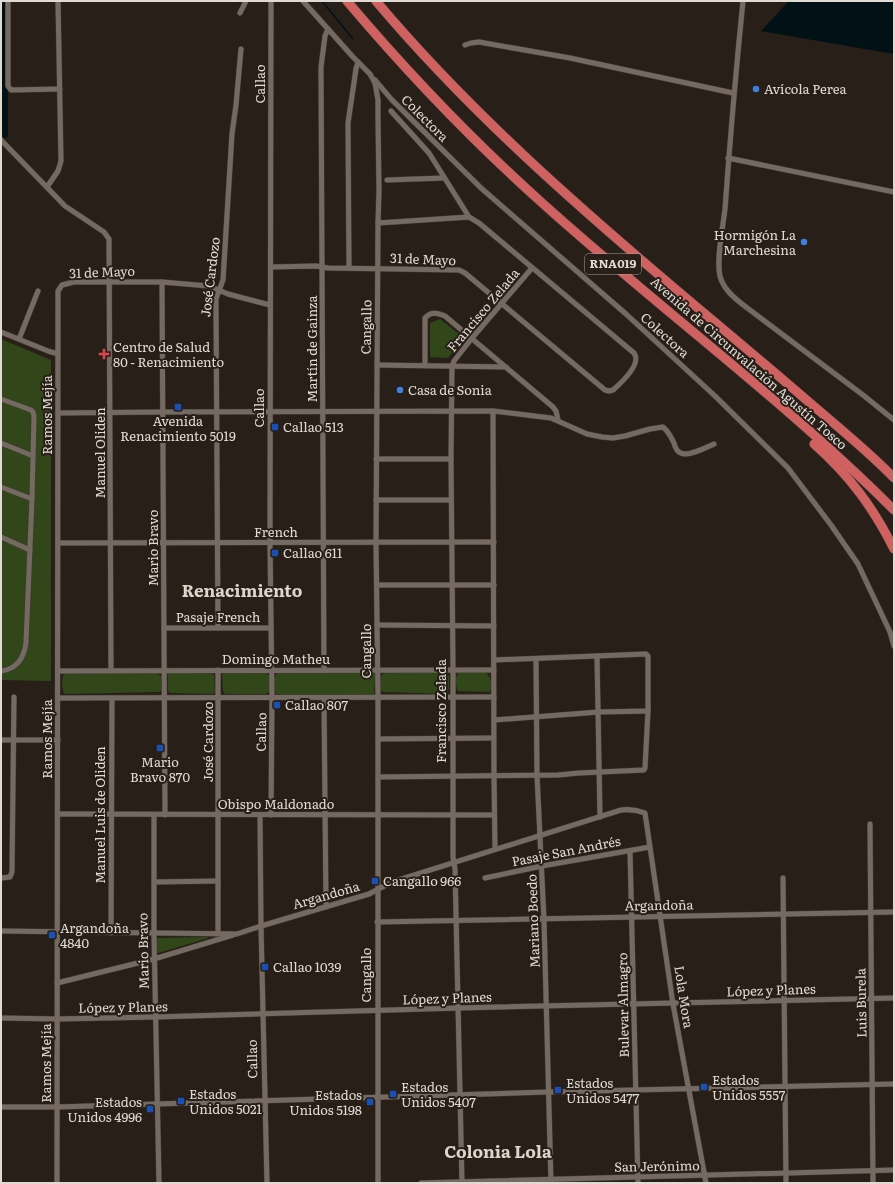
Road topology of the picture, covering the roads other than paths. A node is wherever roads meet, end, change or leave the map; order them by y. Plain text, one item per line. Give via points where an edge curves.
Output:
1 (8, 1) edge
2 (58, 1) edge
3 (246, 1) edge
4 (271, 1) edge
5 (304, 1) edge
6 (347, 1) edge
7 (376, 1) edge
8 (743, 1) edge
9 (240, 13) dead end
10 (328, 29) junction
11 (465, 45) dead end
12 (241, 49) dead end
13 (358, 62) junction
14 (372, 78) junction
15 (60, 89) junction
16 (733, 94) junction
17 (390, 111) dead end
18 (1, 140) edge
19 (728, 158) junction
20 (444, 178) junction
21 (387, 180) dead end
22 (47, 187) junction
23 (894, 192) edge
24 (469, 218) junction
25 (378, 223) junction
26 (271, 267) junction
27 (322, 267) junction
28 (349, 268) junction
29 (532, 268) junction
30 (378, 269) junction
31 (110, 281) junction
32 (162, 282) junction
33 (219, 290) junction
34 (38, 291) dead end
35 (58, 295) joint
36 (502, 304) junction
37 (270, 305) junction
38 (1, 332) edge
39 (472, 338) junction
40 (19, 339) junction
41 (58, 354) junction
42 (377, 365) junction
43 (424, 365) junction
44 (452, 366) junction
45 (506, 367) junction
46 (747, 378) junction
47 (1, 399) edge
48 (451, 411) junction
49 (493, 411) junction
50 (164, 412) junction
51 (216, 412) junction
52 (270, 412) junction
53 (323, 412) junction
54 (376, 412) junction
55 (58, 413) junction
56 (111, 413) junction
57 (558, 420) junction
58 (894, 420) edge
59 (835, 424) junction
60 (1, 443) edge
61 (714, 444) dead end
62 (33, 456) junction
63 (376, 459) junction
64 (451, 459) junction
65 (894, 469) edge
66 (894, 478) edge
67 (1, 487) edge
68 (32, 499) junction
69 (376, 500) junction
70 (451, 500) junction
71 (894, 510) edge
72 (1, 537) edge
73 (452, 542) junction
74 (494, 542) junction
75 (58, 543) junction
76 (111, 543) junction
77 (164, 543) junction
78 (216, 543) junction
79 (270, 543) junction
80 (324, 543) junction
81 (376, 543) junction
82 (894, 548) edge
83 (30, 550) junction
84 (377, 585) junction
85 (452, 585) junction
86 (494, 585) junction
87 (377, 625) junction
88 (452, 626) junction
89 (494, 626) junction
90 (164, 628) junction
91 (218, 628) junction
92 (271, 628) junction
93 (894, 646) edge
94 (597, 656) junction
95 (536, 659) junction
96 (494, 660) junction
97 (164, 670) junction
98 (218, 670) junction
99 (272, 670) junction
100 (324, 670) junction
101 (377, 670) junction
102 (453, 670) junction
103 (494, 670) junction
104 (1, 671) edge
105 (58, 671) junction
106 (111, 671) junction
107 (14, 697) dead end
108 (218, 697) junction
109 (494, 697) junction
110 (58, 698) junction
111 (112, 698) junction
112 (165, 698) junction
113 (272, 698) junction
114 (324, 698) junction
115 (378, 698) junction
116 (452, 698) junction
117 (648, 711) junction
118 (599, 712) junction
119 (536, 716) junction
120 (494, 720) junction
121 (378, 738) junction
122 (453, 738) junction
123 (494, 738) junction
124 (1, 740) edge
125 (14, 740) junction
126 (58, 740) junction
127 (599, 772) junction
128 (538, 775) junction
129 (452, 776) junction
130 (494, 776) junction
131 (378, 777) junction
132 (58, 814) junction
133 (111, 814) junction
134 (154, 814) junction
135 (165, 814) junction
136 (219, 814) junction
137 (645, 814) joint
138 (260, 815) junction
139 (271, 815) junction
140 (324, 815) junction
141 (377, 815) junction
142 (452, 815) junction
143 (494, 815) junction
144 (600, 817) junction
145 (870, 824) dead end
146 (540, 836) junction
147 (650, 847) junction
148 (495, 849) junction
149 (630, 850) junction
150 (454, 862) junction
151 (542, 866) junction
152 (1, 878) edge
153 (485, 878) dead end
154 (783, 878) dead end
155 (218, 881) junction
156 (154, 882) junction
157 (378, 890) junction
158 (326, 907) junction
159 (894, 912) edge
160 (871, 913) junction
161 (784, 914) junction
162 (661, 916) junction
163 (632, 917) junction
164 (544, 920) junction
165 (456, 921) junction
166 (377, 922) junction
167 (261, 926) junction
168 (1, 931) edge
169 (56, 932) junction
170 (111, 933) junction
171 (218, 933) junction
172 (154, 934) junction
173 (237, 934) junction
174 (154, 959) junction
175 (57, 983) junction
176 (872, 998) junction
177 (894, 998) edge
178 (785, 1000) junction
179 (634, 1004) junction
180 (673, 1004) junction
181 (546, 1006) junction
182 (459, 1008) junction
183 (378, 1011) junction
184 (262, 1014) junction
185 (155, 1017) junction
186 (1, 1018) edge
187 (57, 1019) junction
188 (894, 1084) edge
189 (872, 1085) junction
190 (784, 1087) junction
191 (689, 1089) junction
192 (636, 1090) junction
193 (548, 1092) junction
194 (460, 1095) junction
195 (378, 1097) junction
196 (264, 1100) junction
197 (158, 1104) junction
198 (1, 1107) edge
199 (57, 1107) junction
200 (894, 1170) edge
201 (873, 1171) junction
202 (786, 1174) junction
203 (705, 1176) junction
204 (638, 1180) edge
205 (551, 1181) edge
206 (462, 1182) edge
207 (57, 1183) edge
208 (159, 1183) edge
209 (267, 1183) edge
210 (378, 1183) edge
211 (421, 1183) edge
212 (706, 1183) edge
213 (786, 1183) edge
214 (873, 1183) edge

1 - 15 street via 9,89
2 - 15 street
3 - 9 street
4 - 26 street, Callao
5 - 10 street, Colectora
6 - 46 highway, Avenida de Circunvalación Agustín Tosco / RNA019 via 410,73 504,168
7 - 59 highway, Avenida de Circunvalación Agustín Tosco / RNA019 via 458,92 538,169
8 - 16 street
10 - 13 street, Colectora
10 - 27 street, Martín de Gainza via 321,67
11 - 16 street via 475,42 570,58
12 - 33 street, José Cardozo via 232,134 223,280
13 - 14 street, Colectora
13 - 28 street via 348,123
14 - 25 street, Cangallo via 376,89 378,118
14 - 93 street, Colectora via 480,188 710,390 788,468 858,564
15 - 22 street via 61,162
16 - 19 street
17 - 20 street via 429,153
18 - 22 street
19 - 23 street
19 - 58 street via 719,264 720,276 726,289
20 - 21 street
20 - 24 street
22 - 31 street, Manuel Oliden via 71,211 108,235
24 - 25 street
24 - 29 street via 479,223
25 - 30 street, Cangallo
26 - 27 street, 31 de Mayo
26 - 37 street, Callao
27 - 28 street, 31 de Mayo
27 - 53 street, Martín de Gainza
28 - 30 street, 31 de Mayo
29 - 36 street, Francisco Zelada
29 - 36 street, 31 de Mayo via 636,356 634,366 615,388 605,390
30 - 36 street, 31 de Mayo via 459,270
30 - 42 street, Cangallo
31 - 32 street, 31 de Mayo
31 - 35 street, 31 de Mayo via 68,283 60,287
31 - 56 street, Manuel Oliden
32 - 33 street, 31 de Mayo via 209,286
32 - 50 street, Mario Bravo
33 - 37 street, 31 de Mayo
33 - 51 street, José Cardozo via 216,306
34 - 40 street
35 - 41 street, Ramos Mejía
36 - 39 street, Francisco Zelada
37 - 52 street, Callao
38 - 40 street
39 - 43 street via 445,316 436,313 427,315
39 - 44 street, Francisco Zelada
39 - 45 street
40 - 41 street
41 - 55 street, Ramos Mejía
42 - 43 street
42 - 54 street, Cangallo
43 - 44 street
44 - 45 street
44 - 48 street, Francisco Zelada
45 - 57 street via 553,407
46 - 71 highway, Avenida de Circunvalación Agustín Tosco / RNA019 via 844,462
46 - 82 highway via 769,405 825,453 848,477
47 - 62 street via 33,412
48 - 49 street
48 - 54 street
48 - 64 street, Francisco Zelada
49 - 57 street
49 - 74 street
50 - 51 street
50 - 56 street
50 - 77 street, Mario Bravo
51 - 52 street
51 - 78 street, José Cardozo
52 - 53 street
52 - 79 street, Callao
53 - 54 street
53 - 80 street, Martín de Gainza
54 - 63 street, Cangallo
55 - 56 street
55 - 75 street, Ramos Mejía
56 - 76 street, Manuel Oliden
57 - 61 street via 587,434 613,438 663,428 670,434 680,453 685,454
59 - 65 highway via 870,447
59 - 66 highway, Avenida de Circunvalación Agustín Tosco / RNA019
60 - 62 street
62 - 68 street
63 - 64 street
63 - 69 street, Cangallo
64 - 70 street, Francisco Zelada
67 - 68 street
68 - 83 street
69 - 70 street
69 - 81 street, Cangallo
70 - 73 street, Francisco Zelada
72 - 83 street
73 - 74 street, French
73 - 81 street, French
73 - 85 street, Francisco Zelada
74 - 86 street
75 - 76 street, French
75 - 105 street, Ramos Mejía
76 - 77 street, French
76 - 106 street, Manuel Oliden
77 - 78 street, French
77 - 90 street, Mario Bravo
78 - 79 street, French
78 - 91 street, José Cardozo
79 - 80 street, French
79 - 92 street, Callao
80 - 81 street, French
80 - 100 street, Martín de Gainza
81 - 84 street, Cangallo
83 - 104 street via 24,652 16,665
84 - 85 street
84 - 87 street, Cangallo
85 - 86 street
85 - 88 street, Francisco Zelada
86 - 89 street
87 - 88 street
87 - 101 street, Cangallo
88 - 89 street
88 - 102 street, Francisco Zelada
89 - 96 street
90 - 91 street, Pasaje French
90 - 97 street, Mario Bravo
91 - 92 street, Pasaje French
92 - 99 street, Callao
94 - 95 street
94 - 117 street via 644,653 648,656
94 - 118 street
95 - 96 street
95 - 119 street, Mariano Boedo
96 - 103 street
97 - 98 street, Domingo Matheu
97 - 106 street, Domingo Matheu
97 - 112 street, Mario Bravo
98 - 99 street, Domingo Matheu
98 - 108 street, José Cardozo
99 - 100 street, Domingo Matheu
99 - 113 street, Callao
100 - 101 street, Domingo Matheu
101 - 102 street, Domingo Matheu
101 - 115 street, Cangallo
102 - 103 street, Domingo Matheu
102 - 116 street, Francisco Zelada
103 - 109 street
105 - 106 street, Domingo Matheu
105 - 110 street, Ramos Mejía
107 - 125 street
108 - 112 street
108 - 113 street
108 - 136 street, José Cardozo
109 - 116 street
109 - 120 street
110 - 111 street
110 - 126 street, Ramos Mejía
111 - 112 street
111 - 133 street, Manuel Luis de Oliden
112 - 135 street, Mario Bravo
113 - 114 street
113 - 139 street, Callao
114 - 115 street
114 - 140 street
115 - 116 street
115 - 121 street, Cangallo
116 - 122 street, Francisco Zelada
117 - 118 street
117 - 127 street via 644,770
118 - 119 street
118 - 127 street
119 - 120 street
119 - 128 street, Mariano Boedo
120 - 123 street
121 - 122 street
121 - 131 street, Cangallo
122 - 123 street
122 - 129 street, Francisco Zelada
123 - 130 street
124 - 125 street
125 - 126 street
125 - 152 street via 11,875
126 - 132 street, Ramos Mejía
127 - 128 street
127 - 144 street
128 - 130 street
128 - 146 street, Mariano Boedo
129 - 130 street
129 - 131 street
129 - 142 street, Francisco Zelada
130 - 143 street
131 - 141 street, Cangallo
132 - 133 street, Obispo Maldonado
132 - 169 street, Ramos Mejía
133 - 134 street, Obispo Maldonado
133 - 170 street, Manuel Luis de Oliden
134 - 135 street, Obispo Maldonado
134 - 156 street, Mario Bravo
135 - 136 street, Obispo Maldonado
136 - 138 street, Obispo Maldonado
136 - 155 street, José Cardozo
137 - 144 street, Argandoña via 641,811 621,810
137 - 147 street, Lola Mora
138 - 139 street, Obispo Maldonado
138 - 167 street, Callao
139 - 140 street, Obispo Maldonado
140 - 141 street, Obispo Maldonado
140 - 158 street
141 - 142 street, Obispo Maldonado
141 - 157 street, Cangallo
142 - 143 street, Obispo Maldonado
142 - 150 street, Francisco Zelada
143 - 148 street
144 - 146 street, Argandoña
145 - 160 street, Luis Burela
146 - 148 street, Argandoña
146 - 151 street, Mariano Boedo
147 - 149 street, Pasaje San Andrés
147 - 162 street, Lola Mora
148 - 150 street, Argandoña
149 - 151 street, Pasaje San Andrés
149 - 163 street, Bulevar Almagro
150 - 157 street, Argandoña via 392,882
150 - 165 street, Francisco Zelada
151 - 153 street, Pasaje San Andrés
151 - 164 street, Mariano Boedo
154 - 161 street
155 - 156 street
155 - 171 street, José Cardozo
156 - 172 street, Mario Bravo
157 - 158 street, Argandoña
157 - 166 street, Cangallo
158 - 167 street, Argandoña
159 - 160 street, Argandoña
160 - 161 street, Argandoña
160 - 176 street, Luis Burela
161 - 162 street, Argandoña
161 - 178 street
162 - 163 street, Argandoña
162 - 180 street, Lola Mora
163 - 164 street, Argandoña
163 - 179 street, Bulevar Almagro
164 - 165 street, Argandoña
164 - 181 street, Mariano Boedo
165 - 166 street, Argandoña
165 - 182 street, Francisco Zelada
166 - 183 street, Cangallo
167 - 173 street, Argandoña
167 - 184 street, Callao
168 - 169 street, Argandoña
169 - 170 street, Argandoña
169 - 175 street, Ramos Mejía
170 - 172 street, Argandoña
171 - 172 street, Argandoña
171 - 173 street, Argandoña
172 - 174 street, Mario Bravo
173 - 174 street
174 - 175 street
174 - 185 street, Mario Bravo
175 - 187 street, Ramos Mejía
176 - 177 street, López y Planes
176 - 178 street, López y Planes
176 - 189 street, Luis Burela
178 - 180 street, López y Planes
178 - 190 street
179 - 180 street, López y Planes
179 - 181 street, López y Planes
179 - 192 street, Bulevar Almagro
180 - 191 street, Lola Mora
181 - 182 street, López y Planes
181 - 193 street, Mariano Boedo
182 - 183 street, López y Planes
182 - 194 street, Francisco Zelada
183 - 184 street, López y Planes
183 - 195 street, Cangallo
184 - 185 street, López y Planes
184 - 196 street, Callao
185 - 187 street, López y Planes
185 - 197 street, Mario Bravo
186 - 187 street, López y Planes
187 - 199 street, Ramos Mejía
188 - 189 street
189 - 190 street
189 - 201 street, Luis Burela
190 - 191 street
190 - 202 street
191 - 192 street
191 - 203 street, Lola Mora
192 - 193 street
192 - 204 street, Bulevar Almagro
193 - 194 street
193 - 205 street, Mariano Boedo
194 - 195 street
194 - 206 street, Francisco Zelada
195 - 196 street
195 - 210 street, Cangallo
196 - 197 street
196 - 209 street, Callao
197 - 199 street
197 - 208 street, Mario Bravo
198 - 199 street
199 - 207 street, Ramos Mejía
200 - 201 street, San Jerónimo
201 - 202 street, San Jerónimo
201 - 214 street, Luis Burela
202 - 203 street, San Jerónimo
202 - 213 street
203 - 204 street, San Jerónimo
203 - 212 street, Lola Mora
204 - 205 street, San Jerónimo
205 - 206 street, San Jerónimo
206 - 211 street, San Jerónimo

